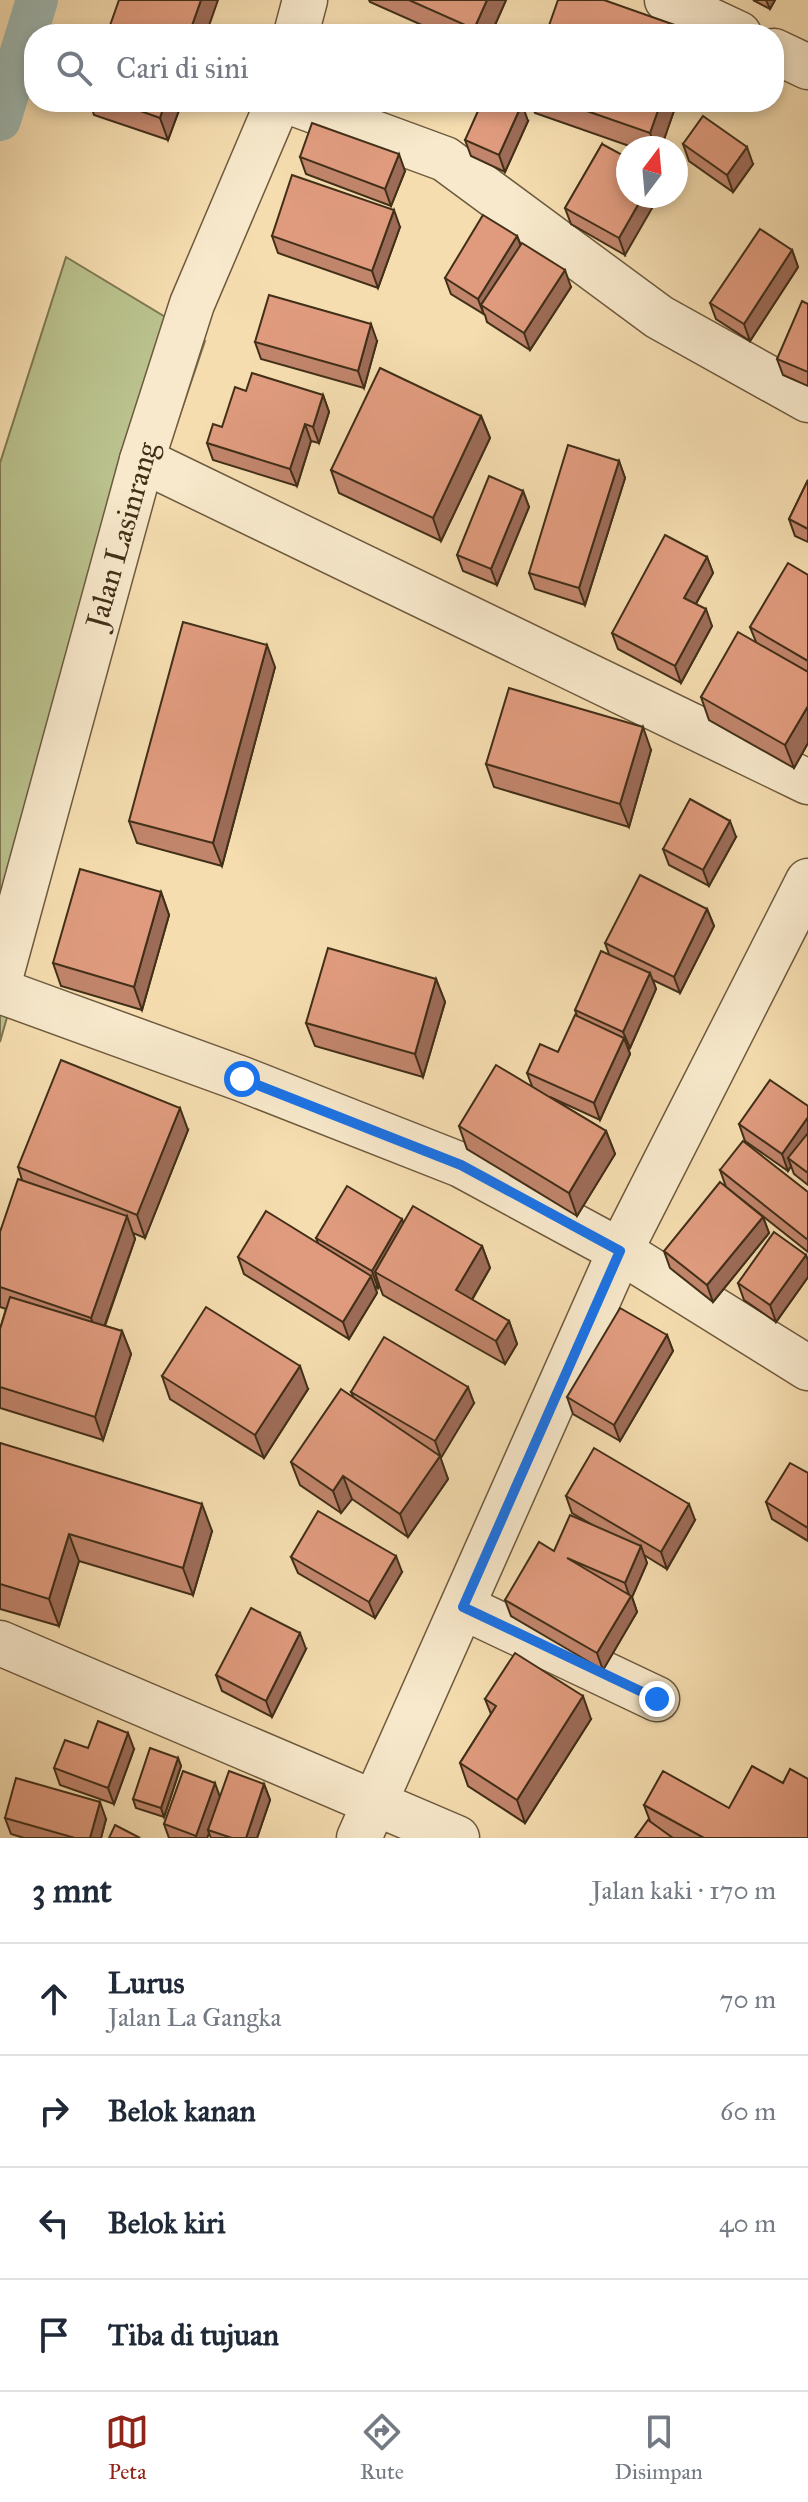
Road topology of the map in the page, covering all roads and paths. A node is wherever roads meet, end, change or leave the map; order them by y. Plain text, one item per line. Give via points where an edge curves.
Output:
1 (305, 0) edge
2 (667, 0) edge
3 (299, 24) edge
4 (718, 24) edge
5 (784, 56) edge
6 (808, 67) edge
7 (274, 112) edge
8 (317, 112) edge
9 (808, 400) edge
10 (142, 460) junction
11 (808, 782) edge
12 (808, 881) edge
13 (0, 979) edge
14 (0, 991) edge
15 (620, 1251) junction
16 (808, 1368) edge
17 (463, 1607) junction
18 (0, 1643) edge
19 (657, 1699) dead end
20 (367, 1820) edge
21 (457, 1838) edge

1 - 3 street
2 - 4 street
5 - 6 street
7 - 10 street, Jalan Lasinrang via 192,304
8 - 9 street via 445,159 659,317
10 - 11 street
10 - 13 street, Jalan Lasinrang
12 - 15 street
14 - 15 street via 461,1165
15 - 16 street
15 - 17 street
17 - 19 street
17 - 20 street
18 - 20 street
20 - 21 street

